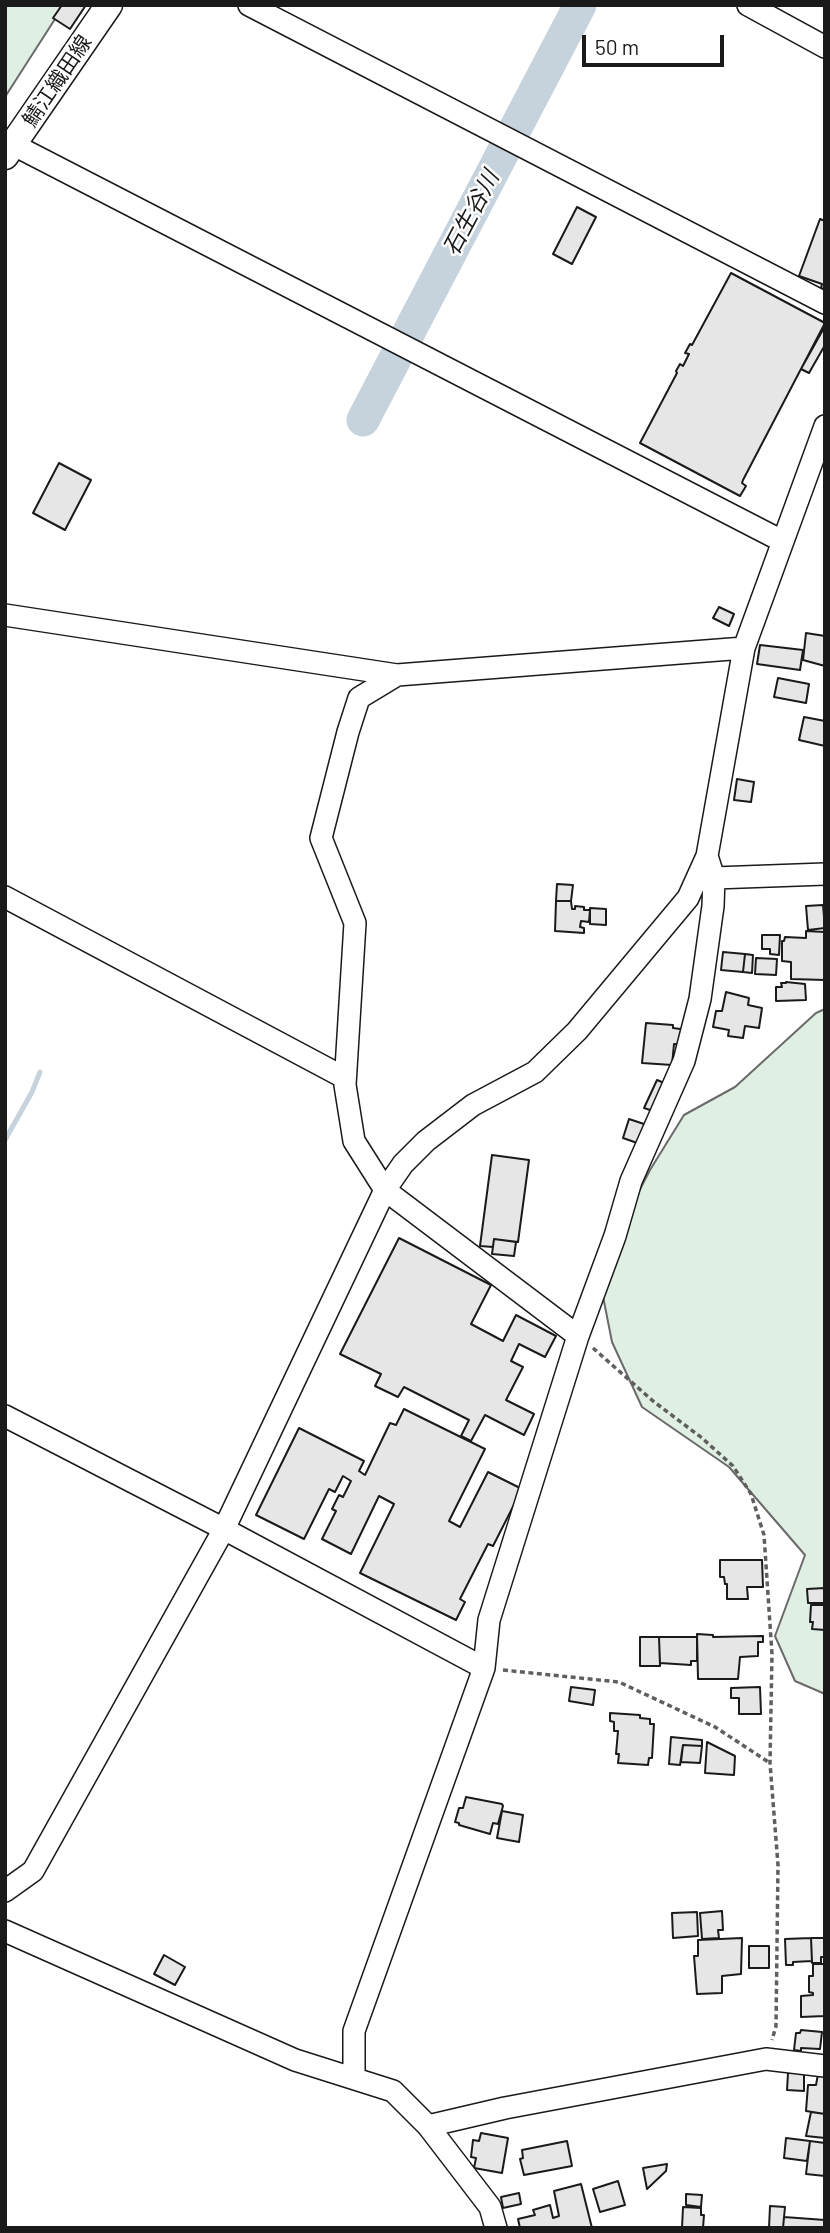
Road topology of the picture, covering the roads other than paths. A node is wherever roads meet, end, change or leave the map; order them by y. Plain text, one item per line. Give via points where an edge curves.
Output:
1 (109, 5) edge
2 (248, 5) edge
3 (748, 5) edge
4 (825, 47) edge
5 (9, 150) edge
6 (825, 303) edge
7 (825, 426) edge
8 (782, 541) junction
9 (5, 615) edge
10 (744, 648) junction
11 (397, 675) junction
12 (708, 856) junction
13 (825, 874) edge
14 (714, 878) junction
15 (5, 897) edge
16 (345, 1078) junction
17 (385, 1190) junction
18 (578, 1336) junction
19 (5, 1416) edge
20 (224, 1529) junction
21 (484, 1668) junction
22 (5, 1891) edge
23 (5, 1931) edge
24 (825, 2066) edge
25 (354, 2077) junction
26 (428, 2126) junction
27 (495, 2228) edge

1 - 5 main road, 鯖江織田線
2 - 6 street
3 - 4 street
5 - 8 street
7 - 8 street
8 - 10 street
9 - 11 street
10 - 11 street
10 - 12 street
11 - 16 street via 359,698 321,838 355,923
12 - 14 street
12 - 17 street via 688,898 577,1031 535,1072 473,1105 426,1142
13 - 14 street
14 - 18 street via 700,999 684,1060 631,1181
15 - 16 street
16 - 17 street via 354,1141
17 - 18 street
17 - 20 street
18 - 21 street via 489,1620
19 - 20 street
20 - 21 street
20 - 22 street via 33,1871
21 - 25 street via 354,2031
23 - 25 street via 295,2060
24 - 26 street via 766,2059
25 - 26 street via 393,2091
26 - 27 street via 490,2207

